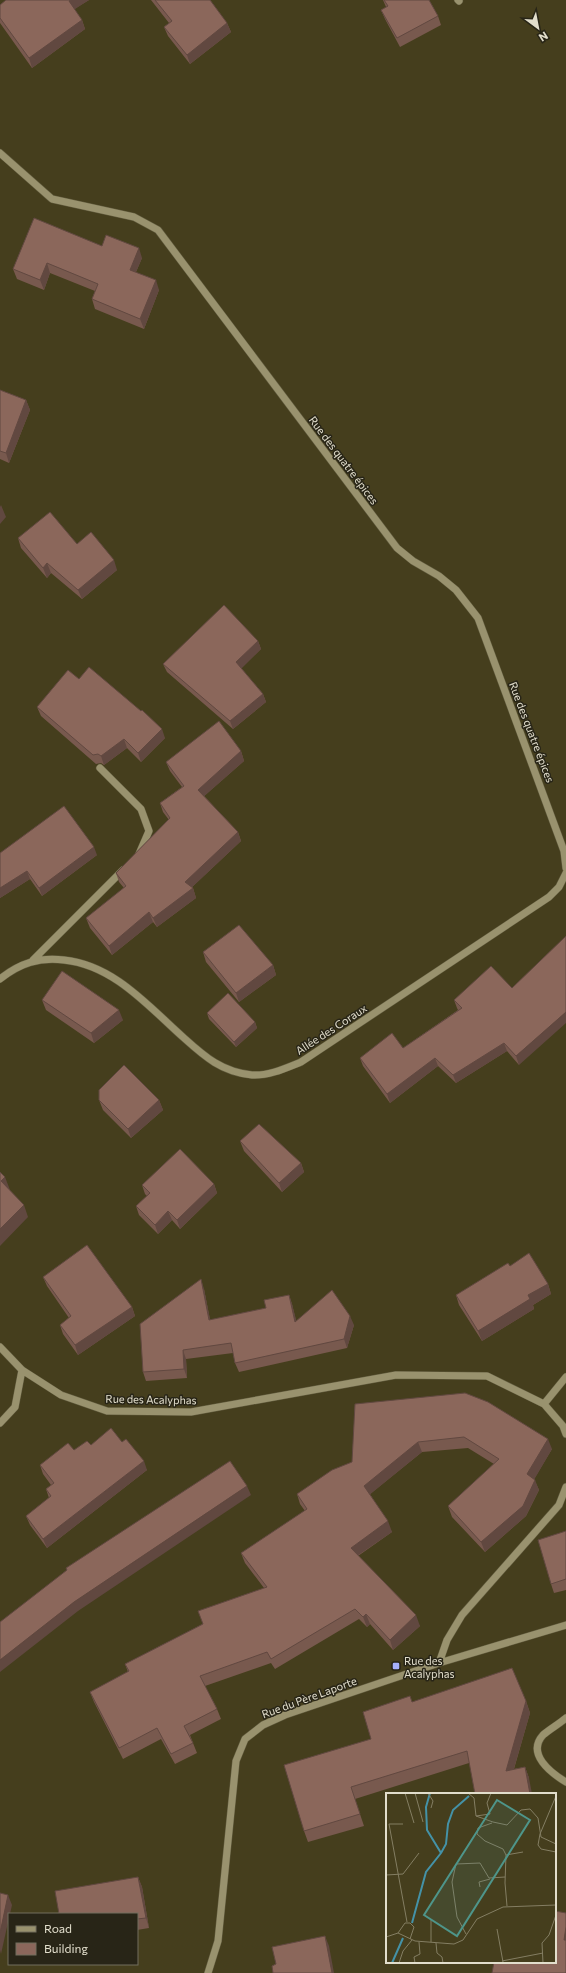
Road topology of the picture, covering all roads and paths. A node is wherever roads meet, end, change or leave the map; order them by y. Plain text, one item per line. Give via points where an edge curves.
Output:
1 (0, 153) edge
2 (100, 768) edge
3 (566, 868) edge
4 (566, 873) edge
5 (33, 960) junction
6 (0, 979) edge
7 (0, 1347) edge
8 (22, 1370) junction
9 (566, 1377) edge
10 (544, 1404) junction
11 (0, 1424) edge
12 (566, 1434) edge
13 (566, 1487) edge
14 (566, 1625) edge
15 (439, 1662) junction
16 (566, 1718) edge
17 (566, 1782) edge
18 (208, 1973) edge

1 - 3 street, Rue des quatre épices via 52,199 134,217 158,230 397,548 456,590 478,618 564,851
2 - 5 street, Allée des Coraux via 141,810 149,831 141,852
4 - 5 street, Allée des Coraux via 559,887 549,896 301,1062 279,1071 253,1075 231,1070 210,1061 129,988 102,970 72,960
5 - 6 street, Allée des Coraux
7 - 8 street, Rue des Acalyphas
8 - 10 street, Rue des Acalyphas via 60,1395 107,1411 191,1412 396,1375 487,1376
8 - 11 street via 15,1407
9 - 10 street
10 - 12 street, Rue des Acalyphas via 563,1426
13 - 15 street via 558,1505 462,1616 447,1640
14 - 15 street, Rue du Père Laporte
15 - 18 street, Rue du Père Laporte via 285,1716 263,1725 245,1739 236,1761 218,1941
16 - 17 street via 542,1736 538,1754 548,1769

